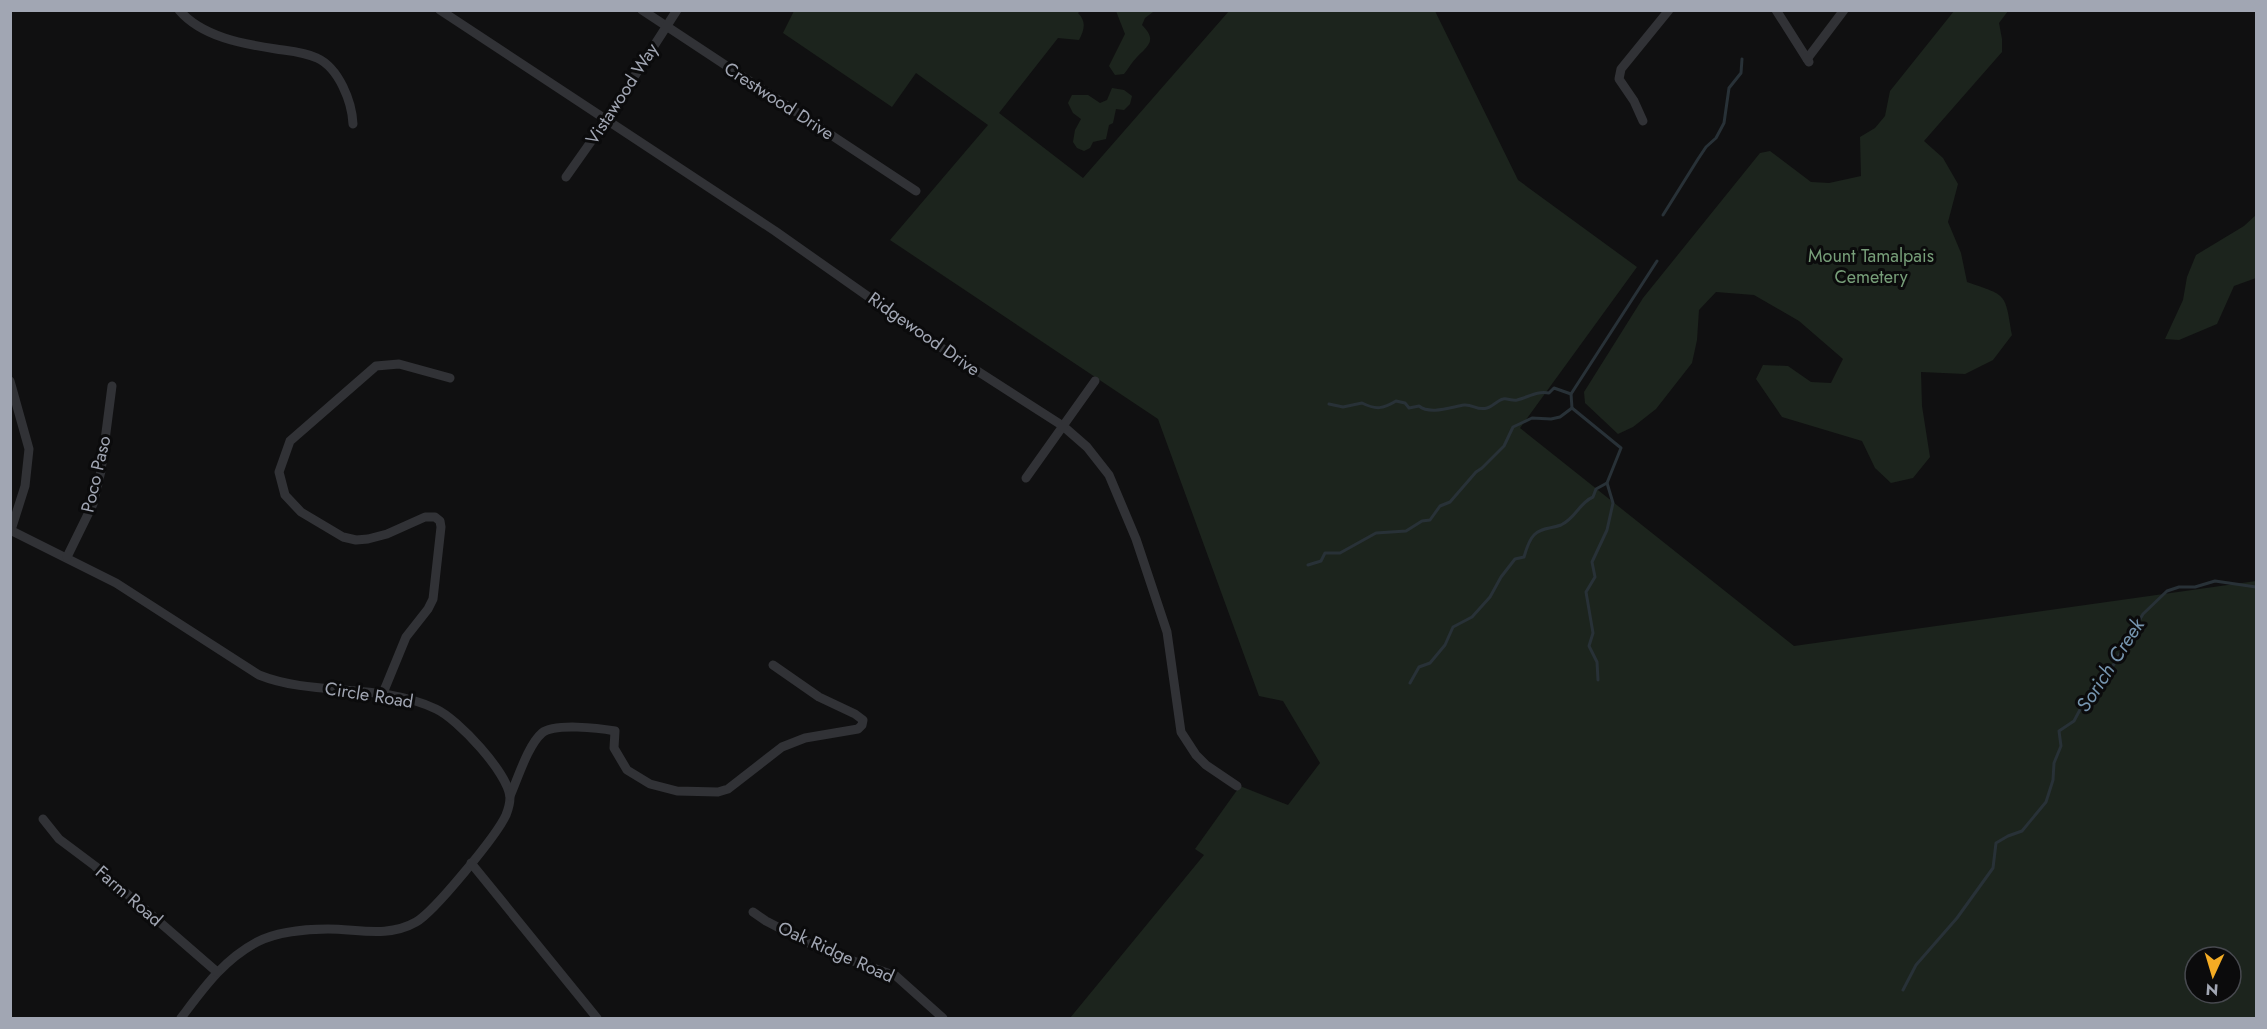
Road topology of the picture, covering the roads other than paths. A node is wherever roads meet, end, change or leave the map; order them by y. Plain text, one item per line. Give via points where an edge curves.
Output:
1 (179, 10) edge
2 (440, 10) edge
3 (642, 10) edge
4 (677, 10) edge
5 (1670, 10) edge
6 (1776, 10) edge
7 (1844, 10) edge
8 (667, 27) junction
9 (607, 118) junction
10 (1643, 121) dead end
11 (353, 124) dead end
12 (566, 177) dead end
13 (916, 191) dead end
14 (450, 378) dead end
15 (10, 381) edge
16 (1095, 381) dead end
17 (112, 386) dead end
18 (1063, 426) junction
19 (1026, 478) dead end
20 (11, 530) edge
21 (67, 558) junction
22 (773, 665) dead end
23 (383, 693) junction
24 (1237, 786) dead end
25 (510, 795) junction
26 (43, 819) dead end
27 (471, 863) junction
28 (753, 912) dead end
29 (216, 972) junction
30 (181, 1018) edge
31 (597, 1018) edge
32 (944, 1018) edge

1 - 11 street via 189,22 235,41 318,58 339,81 352,111
2 - 9 street, Ridgewood Drive
3 - 8 street, Crestwood Drive
4 - 8 street, Vistawood Way
5 - 10 street via 1621,69 1619,79
6 - 7 street via 1808,60
8 - 9 street, Vistawood Way
8 - 13 street, Crestwood Drive
9 - 12 street, Vistawood Way
9 - 18 street, Ridgewood Drive via 937,345
14 - 23 street via 399,364 376,366 290,441 279,472 285,495 301,512 343,537 368,539 425,517 440,520 433,599 406,637
15 - 20 street via 29,449 25,486
16 - 18 street
17 - 21 street, Poco Paso via 93,504
18 - 19 street
18 - 24 street, Ridgewood Drive via 1109,475 1136,539 1167,632 1181,732 1206,765
20 - 21 street, Circle Road
21 - 23 street, Circle Road via 143,599 259,675 296,684
22 - 25 street via 819,697 855,714 862,725 782,747 728,789 718,792 677,791 650,784 627,771 614,748 615,731 553,728 542,733 534,744
23 - 25 street, Circle Road via 439,710 481,749
25 - 27 street via 507,813 498,829
26 - 29 street, Farm Road via 58,839 95,866
27 - 29 street via 419,921 402,929 325,929 270,937 256,942
27 - 31 street
28 - 32 street, Oak Ridge Road via 822,950 896,976
29 - 30 street

